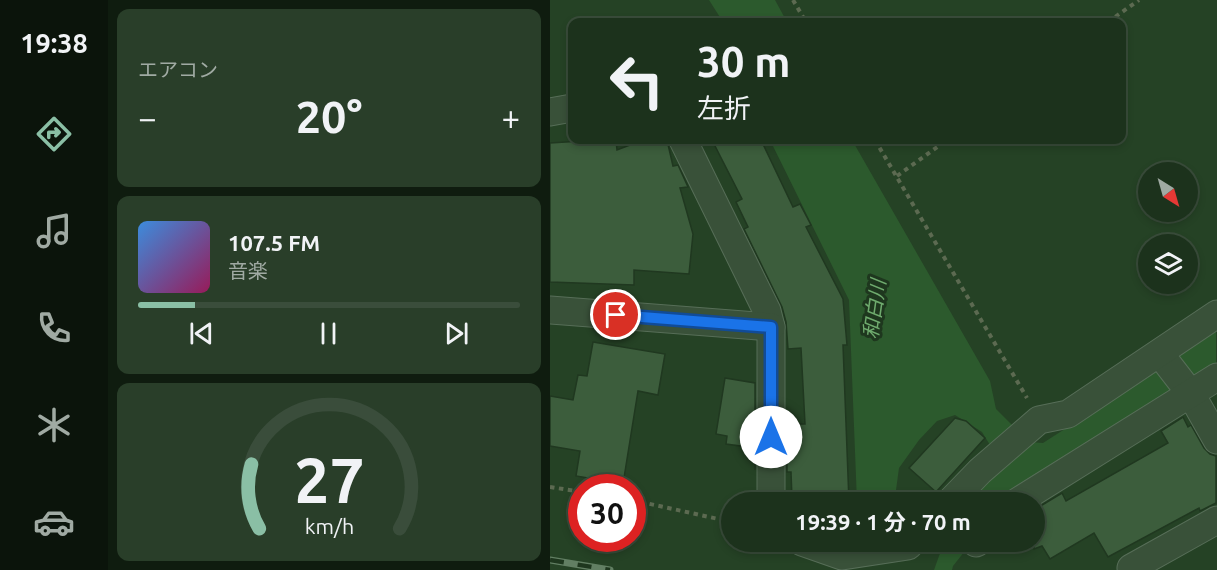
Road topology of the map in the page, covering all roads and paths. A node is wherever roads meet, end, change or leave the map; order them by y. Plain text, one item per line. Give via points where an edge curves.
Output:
1 (793, 0) edge
2 (1139, 0) edge
3 (804, 18) edge
4 (1114, 18) edge
5 (568, 109) edge
6 (550, 112) edge
7 (685, 144) edge
8 (877, 144) edge
9 (942, 144) edge
10 (897, 176) junction
11 (550, 310) edge
12 (1216, 314) edge
13 (771, 327) junction
14 (1159, 354) junction
15 (1216, 377) edge
16 (1191, 394) junction
17 (1039, 420) junction
18 (1216, 440) edge
19 (550, 487) edge
20 (568, 490) edge
21 (771, 492) edge
22 (960, 492) edge
23 (1033, 492) edge
24 (646, 503) edge
25 (721, 520) edge
26 (1216, 520) edge
27 (831, 552) edge
28 (865, 552) edge
29 (1130, 568) dead end

1 - 3 path
2 - 4 path
5 - 6 street
7 - 13 street via 767,311
8 - 10 path
9 - 10 path
10 - 17 path
11 - 13 street
12 - 14 street
13 - 21 street
14 - 16 street
14 - 17 street via 1068,414
15 - 16 street
16 - 18 street
16 - 23 street
17 - 22 street
19 - 20 path
24 - 25 path
26 - 29 street
27 - 28 street via 842,556

